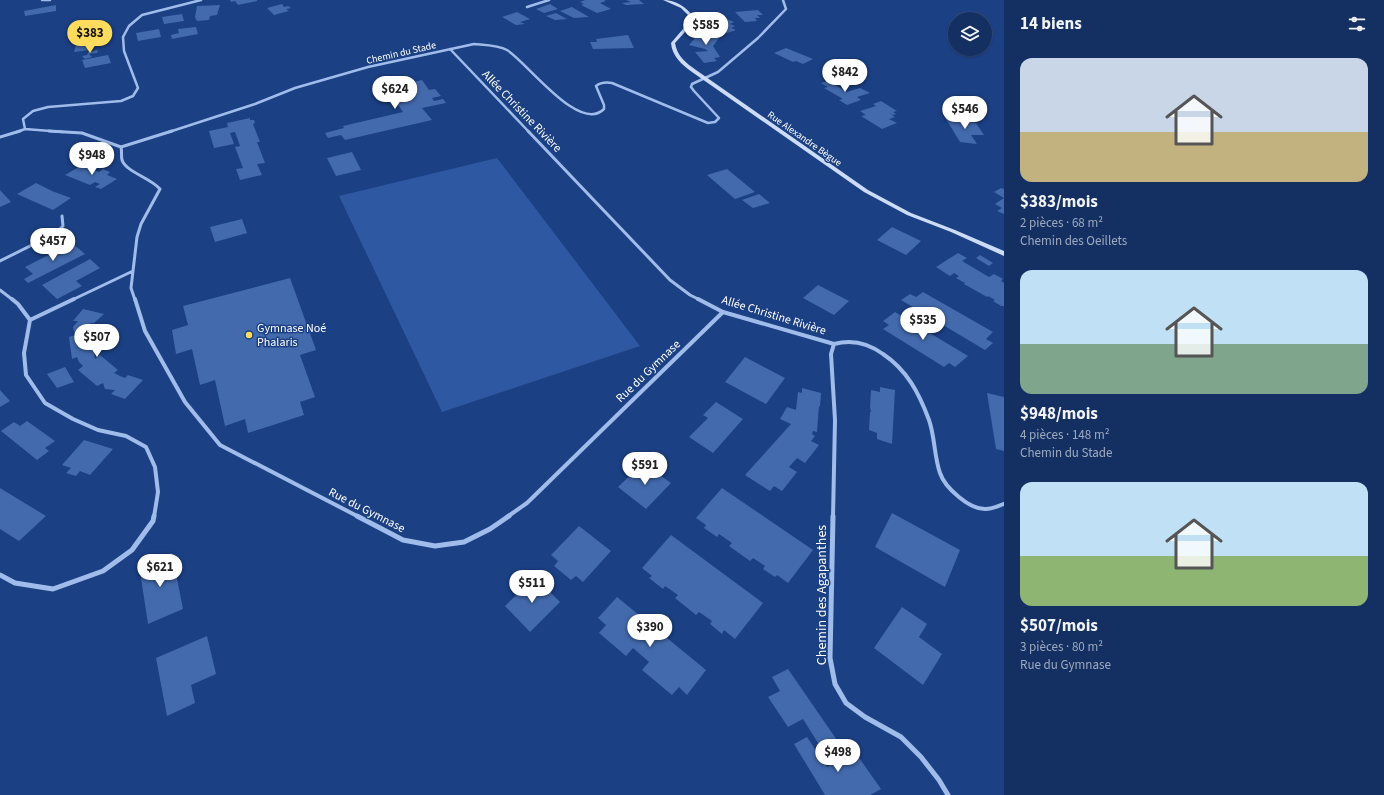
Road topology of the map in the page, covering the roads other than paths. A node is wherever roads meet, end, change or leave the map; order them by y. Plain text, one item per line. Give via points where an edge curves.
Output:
1 (42, 0) edge
2 (50, 0) edge
3 (201, 0) edge
4 (549, 0) edge
5 (665, 0) edge
6 (784, 0) edge
7 (527, 7) dead end
8 (450, 49) junction
9 (703, 78) junction
10 (25, 129) junction
11 (0, 137) edge
12 (122, 147) junction
13 (62, 216) dead end
14 (1004, 254) edge
15 (0, 261) edge
16 (133, 272) junction
17 (0, 290) edge
18 (723, 312) junction
19 (30, 320) junction
20 (834, 344) junction
21 (1004, 504) edge
22 (0, 575) edge
23 (948, 795) edge

1 - 2 street
3 - 10 street via 142,15 129,26 123,37 124,51 138,88 133,96 121,101 48,107 33,111 24,119
4 - 7 street
5 - 9 main road, Rue Alexandre Bègue via 683,7 692,17 691,22 673,43 673,47 686,64
6 - 9 street via 786,9 758,38 718,72
8 - 9 street, Chemin du Stade via 483,44 507,50 570,107 585,114 601,112 604,109 596,86 605,82 708,123 715,122 719,118 691,87
8 - 12 street, Chemin du Stade via 368,67 295,88 255,104
8 - 18 street, Allée Christine Rivière via 670,280 690,295
9 - 14 main road, Rue Alexandre Bègue via 866,191 909,214
10 - 11 street
10 - 12 street via 82,133
12 - 16 street via 122,159 126,166 156,182 160,189 141,224
13 - 15 street via 63,226 56,233
16 - 18 street, Rue du Gymnase via 131,288 145,331 185,402 220,445 403,540 435,546 464,542 490,529 527,503
16 - 19 street
17 - 19 street via 18,304
18 - 20 street, Allée Christine Rivière
19 - 22 street via 24,353 26,375 45,403 98,430 126,436 146,447 155,467 158,492 153,521 132,550 103,570 53,589 15,583
20 - 21 street, Allée Christine Rivière via 853,340 876,349 898,364 912,380 924,405 930,420 941,475 952,491 968,503 985,509
20 - 23 street, Chemin des Agapanthes via 831,354 835,420 830,658 835,684 846,703 901,737 921,757

